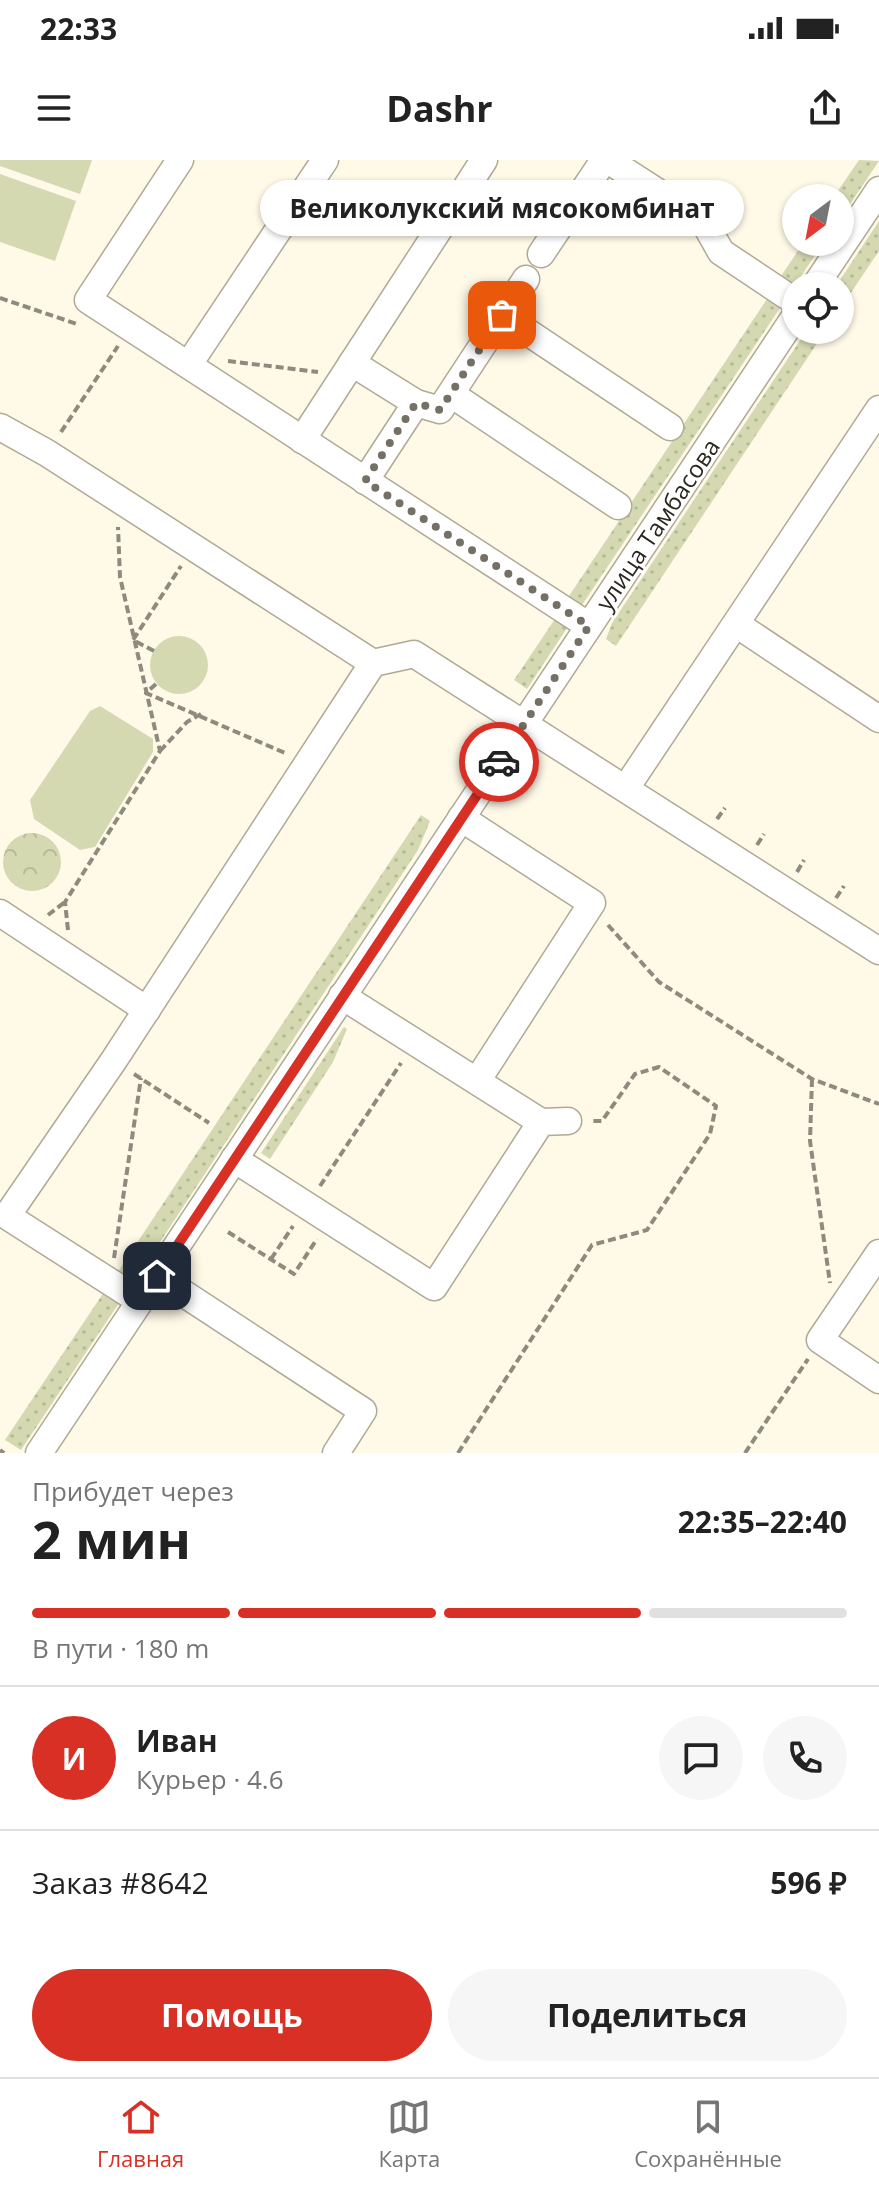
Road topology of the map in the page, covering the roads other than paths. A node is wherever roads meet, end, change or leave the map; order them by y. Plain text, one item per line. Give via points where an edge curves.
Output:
1 (180, 160) edge
2 (325, 160) edge
3 (484, 160) edge
4 (606, 160) edge
5 (879, 190) edge
6 (541, 254) dead end
7 (824, 272) edge
8 (526, 279) dead end
9 (782, 293) edge
10 (502, 315) junction
11 (782, 336) edge
12 (191, 361) junction
13 (348, 369) junction
14 (451, 394) junction
15 (416, 403) junction
16 (879, 409) edge
17 (0, 427) edge
18 (670, 427) dead end
19 (302, 440) junction
20 (365, 481) junction
21 (618, 506) dead end
22 (736, 624) junction
23 (589, 626) junction
24 (373, 663) junction
25 (879, 719) edge
26 (523, 725) junction
27 (626, 788) junction
28 (461, 818) junction
29 (0, 913) edge
30 (879, 951) edge
31 (342, 996) junction
32 (147, 1010) junction
33 (477, 1081) junction
34 (568, 1121) road end
35 (541, 1122) junction
36 (234, 1159) junction
37 (879, 1253) edge
38 (157, 1276) junction
39 (140, 1301) junction
40 (879, 1380) edge
41 (39, 1453) edge
42 (336, 1453) edge

1 - 12 street via 88,300
2 - 12 street
3 - 13 street
4 - 6 street
4 - 9 street via 704,222 721,252
5 - 7 street
8 - 10 street
10 - 14 street
10 - 18 street
11 - 23 street, улица Тамбасова
12 - 19 street
13 - 15 street
13 - 19 street
14 - 15 street via 440,410
14 - 21 street
15 - 20 street
16 - 22 street
17 - 24 street
19 - 20 street
20 - 23 street
22 - 25 street
22 - 27 street
23 - 26 street, улица Тамбасова
24 - 26 street via 414,654
24 - 32 street
26 - 27 street
26 - 28 street, улица Тамбасова
27 - 30 street
28 - 31 street, улица Тамбасова
28 - 33 street via 592,903
29 - 32 street
31 - 33 street
31 - 36 street, улица Тамбасова
32 - 39 street via 7,1216
33 - 35 street
34 - 35 street
35 - 36 street via 434,1287
36 - 38 street, улица Тамбасова
37 - 40 street via 820,1340
38 - 39 street, улица Тамбасова
38 - 42 street via 363,1411
39 - 41 street, улица Тамбасова

